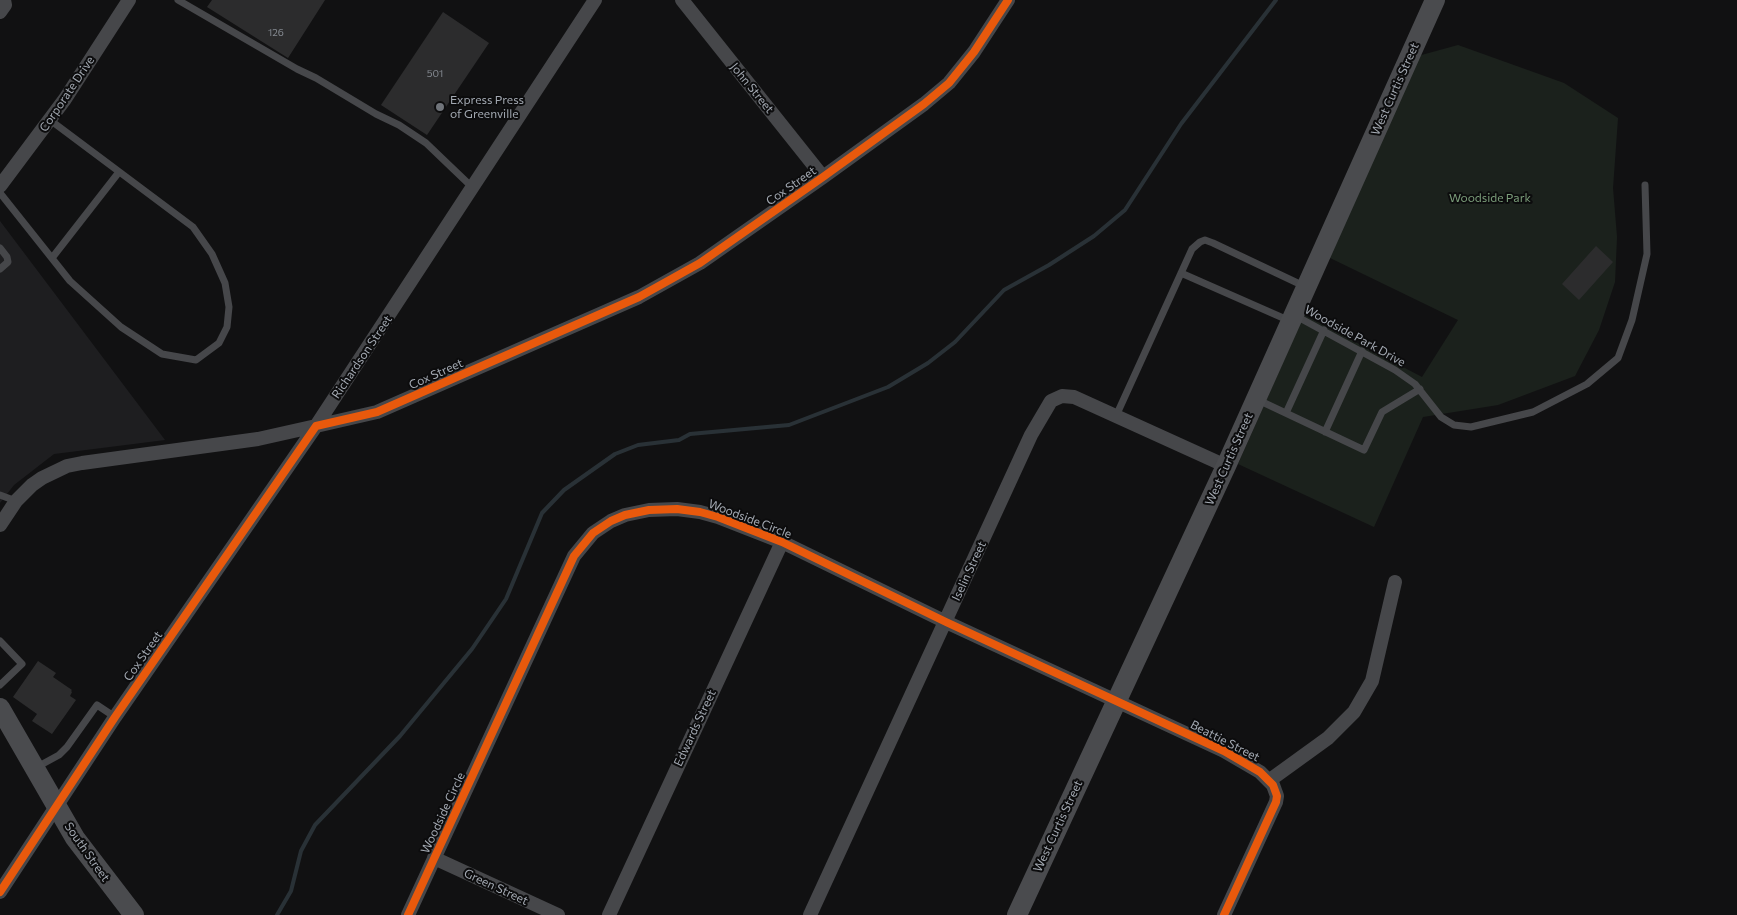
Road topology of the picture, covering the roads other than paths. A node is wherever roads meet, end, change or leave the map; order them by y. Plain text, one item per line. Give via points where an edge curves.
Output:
1 (4, 0) edge
2 (129, 0) edge
3 (178, 0) edge
4 (595, 0) edge
5 (682, 0) edge
6 (1008, 0) edge
7 (1435, 0) edge
8 (0, 12) edge
9 (50, 120) junction
10 (119, 172) junction
11 (823, 177) junction
12 (1645, 185) dead end
13 (0, 186) edge
14 (473, 188) junction
15 (0, 193) edge
16 (0, 248) edge
17 (52, 258) junction
18 (0, 269) edge
19 (1181, 273) junction
20 (1306, 288) junction
21 (1292, 318) junction
22 (1324, 330) junction
23 (1362, 350) junction
24 (1420, 389) junction
25 (1256, 399) junction
26 (1286, 413) junction
27 (1116, 416) junction
28 (316, 426) junction
29 (1325, 432) junction
30 (1226, 466) junction
31 (0, 494) edge
32 (16, 501) junction
33 (0, 525) edge
34 (782, 542) junction
35 (1395, 582) dead end
36 (946, 622) junction
37 (0, 641) edge
38 (0, 685) edge
39 (1116, 702) junction
40 (0, 708) edge
41 (115, 717) junction
42 (34, 768) junction
43 (1270, 780) junction
44 (56, 806) junction
45 (434, 858) junction
46 (0, 892) edge
47 (134, 915) edge
48 (408, 915) edge
49 (558, 915) edge
50 (609, 915) edge
51 (810, 915) edge
52 (1017, 915) edge
53 (1224, 915) edge

1 - 8 street via 5,5
2 - 9 street, Corporate Drive
3 - 14 lane via 398,125 426,143
4 - 14 street, Richardson Street
5 - 11 street, John Street
6 - 11 street, Cox Street via 949,83
7 - 20 street, West Curtis Street
9 - 10 lane
9 - 13 street, Corporate Drive
10 - 17 lane
10 - 17 lane via 193,227 212,254 225,283 229,307 227,327 219,343 196,360 162,354 120,327 70,281
11 - 28 street, Cox Street via 700,263 639,297 378,412
12 - 24 lane, Woodside Park Drive via 1647,254 1632,320 1618,358 1586,384 1533,412 1472,427 1454,424 1441,416
14 - 28 street, Richardson Street
15 - 17 lane
16 - 18 lane via 8,262
19 - 20 lane via 1192,249 1205,240
19 - 21 lane, Woodside Park Drive
19 - 27 lane
20 - 21 street, West Curtis Street
21 - 22 lane, Woodside Park Drive
21 - 25 street, West Curtis Street
22 - 23 lane, Woodside Park Drive
22 - 26 lane
23 - 24 lane, Woodside Park Drive
23 - 29 lane
24 - 29 lane via 1382,412 1364,450
25 - 26 lane
25 - 30 street, West Curtis Street
26 - 29 lane
27 - 30 street, Iselin Street
27 - 36 street, Iselin Street via 1074,397 1062,396 1051,402 1031,435
28 - 32 street via 258,439 67,466 42,478
28 - 41 street, Cox Street
30 - 39 street, West Curtis Street
31 - 32 lane
32 - 33 street
34 - 36 street, Woodside Circle
34 - 45 street, Woodside Circle via 718,517 677,509 626,515 593,533 574,556
34 - 50 street, Edwards Street
35 - 43 street via 1372,681 1354,712 1328,738
36 - 39 street, Woodside Circle
36 - 51 street, Iselin Street
37 - 38 lane via 22,664
39 - 43 street, Beattie Street via 1246,762
39 - 52 street, West Curtis Street
40 - 42 street, South Street
41 - 42 lane via 97,705 67,747 55,758
41 - 44 street, Cox Street
42 - 44 street, South Street
43 - 53 street via 1276,802
44 - 46 street, Cox Street
44 - 47 street, South Street via 75,838
45 - 48 street, Woodside Circle
45 - 49 street, Green Street

